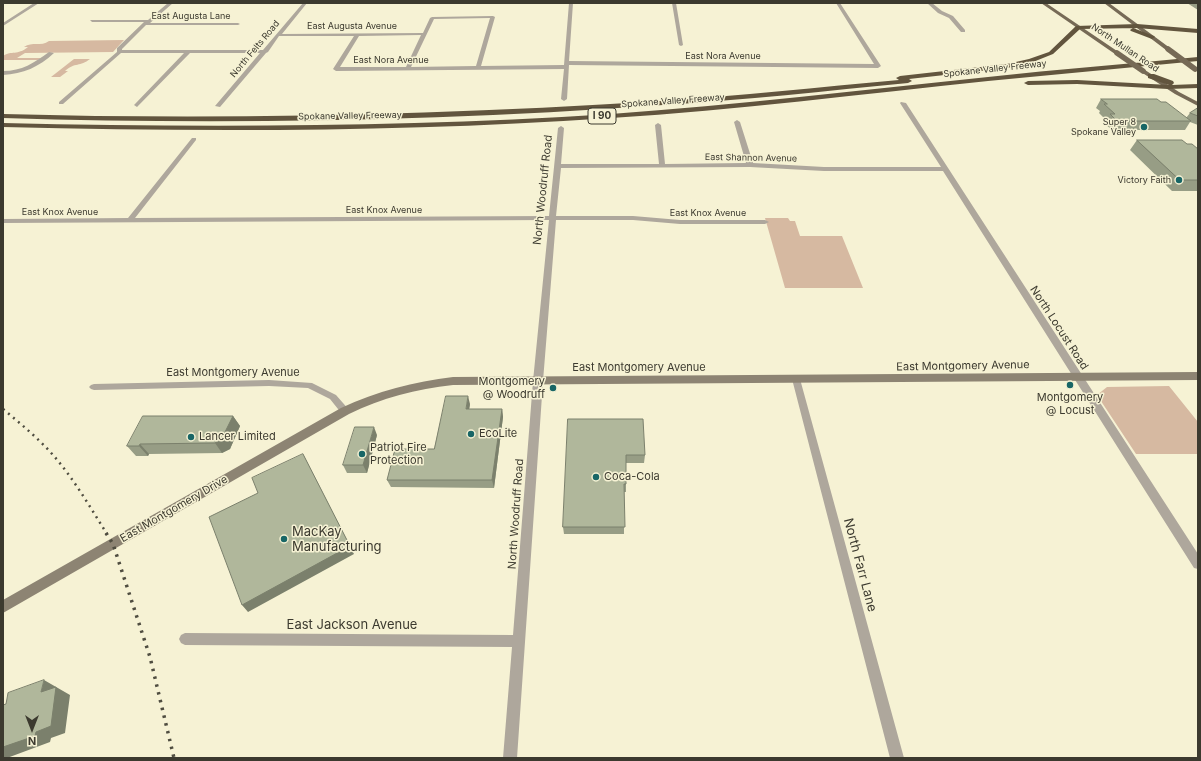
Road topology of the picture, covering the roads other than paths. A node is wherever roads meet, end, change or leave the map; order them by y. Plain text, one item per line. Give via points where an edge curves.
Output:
1 (37, 3) edge
2 (171, 3) edge
3 (305, 3) edge
4 (571, 3) edge
5 (674, 3) edge
6 (838, 3) edge
7 (929, 3) edge
8 (1043, 3) edge
9 (1106, 3) edge
10 (3, 20) edge
11 (12, 20) junction
12 (92, 21) dead end
13 (150, 21) junction
14 (144, 24) junction
15 (238, 24) dead end
16 (3, 25) edge
17 (1137, 26) junction
18 (1078, 27) junction
19 (1116, 27) junction
20 (963, 31) dead end
21 (1198, 31) edge
22 (358, 34) junction
23 (424, 34) junction
24 (280, 35) junction
25 (1152, 37) junction
26 (681, 45) dead end
27 (266, 51) junction
28 (120, 52) junction
29 (188, 52) junction
30 (51, 53) dead end
31 (1198, 53) edge
32 (1198, 59) edge
33 (567, 65) junction
34 (478, 67) junction
35 (408, 68) junction
36 (1197, 70) edge
37 (3, 73) edge
38 (1151, 76) junction
39 (856, 86) junction
40 (1194, 86) edge
41 (1168, 87) junction
42 (867, 94) junction
43 (564, 99) dead end
44 (61, 103) dead end
45 (903, 103) dead end
46 (1198, 104) edge
47 (137, 105) dead end
48 (218, 106) dead end
49 (3, 116) edge
50 (738, 122) dead end
51 (3, 125) edge
52 (658, 125) dead end
53 (561, 128) dead end
54 (194, 139) dead end
55 (750, 165) junction
56 (558, 166) junction
57 (662, 166) junction
58 (944, 169) junction
59 (552, 218) junction
60 (130, 220) junction
61 (3, 221) edge
62 (765, 222) dead end
63 (1077, 376) junction
64 (1198, 376) edge
65 (796, 379) junction
66 (538, 380) junction
67 (94, 387) dead end
68 (345, 411) junction
69 (1198, 564) edge
70 (3, 607) edge
71 (185, 639) dead end
72 (519, 641) junction
73 (510, 758) edge
74 (897, 758) edge

1 - 11 street
2 - 13 street
3 - 24 street, North Felts Road
4 - 33 street
5 - 26 street
6 - 33 street, East Nora Avenue via 878,66
7 - 20 street via 951,17
8 - 18 main road, North Mullan Road
9 - 17 main road
10 - 11 street
11 - 16 street
12 - 13 street
13 - 14 street
14 - 15 street, East Augusta Lane
14 - 28 street via 119,49
17 - 19 highway
17 - 21 highway
17 - 25 main road
18 - 19 highway
18 - 38 main road, North Mullan Road, bridge
18 - 39 highway via 1051,53 1031,61
19 - 25 highway via 1136,30
22 - 23 street, East Augusta Avenue
22 - 24 street, East Augusta Avenue
22 - 35 street, East Nora Avenue via 336,69
23 - 34 street via 432,18 493,17
23 - 35 street
24 - 27 street, North Felts Road
25 - 36 main road, bridge
27 - 29 street
27 - 48 street, North Felts Road
28 - 29 street
28 - 44 street
29 - 47 street
30 - 37 street via 25,70
31 - 39 highway, Spokane Valley Freeway / I 90
32 - 42 highway, Spokane Valley Freeway / I 90
33 - 34 street, East Nora Avenue
33 - 43 street
34 - 35 street, East Nora Avenue
38 - 40 highway via 1169,83
38 - 41 main road, North Mullan Road
39 - 49 highway, Spokane Valley Freeway / I 90 via 664,103 348,118 115,119
40 - 41 highway
41 - 42 highway via 1049,82
41 - 46 main road, North Mullan Road
42 - 51 highway, Spokane Valley Freeway / I 90 via 678,111 471,123 207,128
45 - 58 street, North Locust Road
50 - 55 street
52 - 57 street
53 - 56 street, North Woodruff Road
54 - 60 street
55 - 57 street, East Shannon Avenue
55 - 58 street, East Shannon Avenue via 824,169
56 - 57 street, East Shannon Avenue
56 - 59 street, North Woodruff Road
58 - 63 street, North Locust Road
59 - 60 street, East Knox Avenue
59 - 62 street, East Knox Avenue
59 - 66 street, North Woodruff Road
60 - 61 street, East Knox Avenue
63 - 64 main road, East Montgomery Avenue
63 - 65 main road, East Montgomery Avenue
63 - 69 street, North Locust Road
65 - 66 main road, East Montgomery Avenue
65 - 74 street, North Farr Lane
66 - 68 main road, East Montgomery Avenue via 431,383 383,394
66 - 72 street, North Woodruff Road
67 - 68 street, East Montgomery Avenue via 269,383 309,385 333,396
68 - 70 main road, East Montgomery Drive
71 - 72 street, East Jackson Avenue
72 - 73 street, North Woodruff Road

